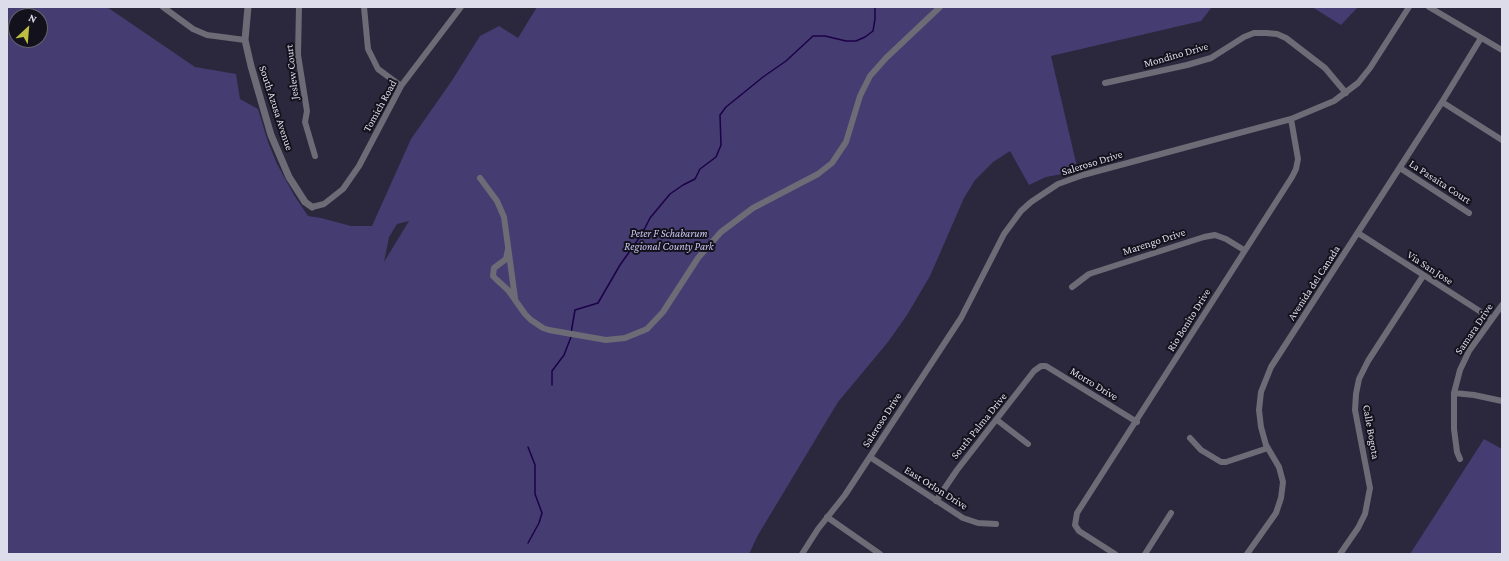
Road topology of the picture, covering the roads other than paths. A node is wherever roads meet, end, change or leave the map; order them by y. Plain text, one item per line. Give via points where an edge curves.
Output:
1 (163, 7) edge
2 (248, 7) edge
3 (299, 7) edge
4 (364, 7) edge
5 (461, 7) edge
6 (940, 7) edge
7 (1409, 7) edge
8 (1429, 7) edge
9 (1481, 38) junction
10 (245, 40) junction
11 (1502, 50) edge
12 (1105, 83) dead end
13 (401, 86) junction
14 (1346, 93) junction
15 (1442, 102) junction
16 (1291, 119) junction
17 (1502, 140) edge
18 (315, 156) dead end
19 (1400, 168) junction
20 (480, 178) dead end
21 (312, 207) joint
22 (1469, 213) dead end
23 (1358, 233) junction
24 (508, 249) junction
25 (1244, 250) junction
26 (1423, 276) junction
27 (1072, 287) dead end
28 (516, 302) junction
29 (1502, 305) edge
30 (1492, 319) junction
31 (1041, 366) joint
32 (1454, 393) junction
33 (1502, 401) edge
34 (997, 420) junction
35 (1137, 422) junction
36 (1190, 438) dead end
37 (1028, 444) dead end
38 (1268, 448) junction
39 (870, 457) junction
40 (1460, 459) dead end
41 (936, 501) junction
42 (1171, 513) dead end
43 (827, 517) junction
44 (996, 524) dead end
45 (802, 554) edge
46 (880, 554) edge
47 (1115, 554) edge
48 (1145, 554) edge
49 (1247, 554) edge
50 (1340, 554) edge

1 - 10 street via 193,29 207,35
2 - 10 street, South Azusa Avenue
3 - 18 street, Jeslew Court via 298,54 307,111 305,122
4 - 13 street via 368,49 378,69
5 - 13 street, Tomich Road
6 - 28 street via 870,76 860,96 846,142 838,156 826,169 753,208 721,232 691,267 663,312 648,328 633,336 616,339 566,334 550,330 531,320
7 - 14 street, Saleroso Drive via 1370,68
8 - 9 street
9 - 11 street
9 - 15 street, Avenida del Canada
10 - 21 street, South Azusa Avenue via 270,135 289,177 305,202
12 - 14 street, Mondino Drive via 1211,58 1244,37 1266,33 1286,38 1325,68
13 - 21 street, Tomich Road via 359,166 343,189 324,204
14 - 16 street, Saleroso Drive via 1334,101
15 - 17 street
15 - 19 street, Avenida del Canada
16 - 25 street, Rio Bonito Drive via 1298,159 1296,169
16 - 39 street, Saleroso Drive via 1083,175 1058,184 1031,202 1004,234 961,318
19 - 22 street, La Pasaita Court
19 - 23 street, Avenida del Canada
20 - 24 street via 502,212
23 - 26 street, Via San Jose
23 - 38 street, Avenida del Canada via 1271,368 1261,392 1259,410
24 - 28 street
24 - 28 street via 506,259 496,266 493,273
25 - 27 street, Marengo Drive via 1226,238 1215,235 1204,237 1089,274
25 - 35 street, Rio Bonito Drive
26 - 30 street, Via San Jose
26 - 50 street, Calle Bogota via 1368,361 1360,379 1355,410 1370,488 1365,514
29 - 30 street, Samara Drive
30 - 32 street, Samara Drive via 1469,351 1460,370
31 - 34 street, South Palma Drive via 1034,371
31 - 35 street, Morro Drive via 1046,366
32 - 33 street
32 - 40 street, Samara Drive via 1454,429
34 - 37 street
34 - 41 street, South Palma Drive via 956,470
35 - 47 street, Rio Bonito Drive via 1077,513 1075,525 1079,531
36 - 38 street via 1201,450 1221,462
38 - 49 street, Avenida del Canada via 1279,467 1283,482 1281,498 1276,513
39 - 41 street, East Orlon Drive
39 - 43 street, Saleroso Drive via 845,496
41 - 44 street, East Orlon Drive via 963,518 978,523
42 - 48 street
43 - 45 street, Saleroso Drive
43 - 46 street

